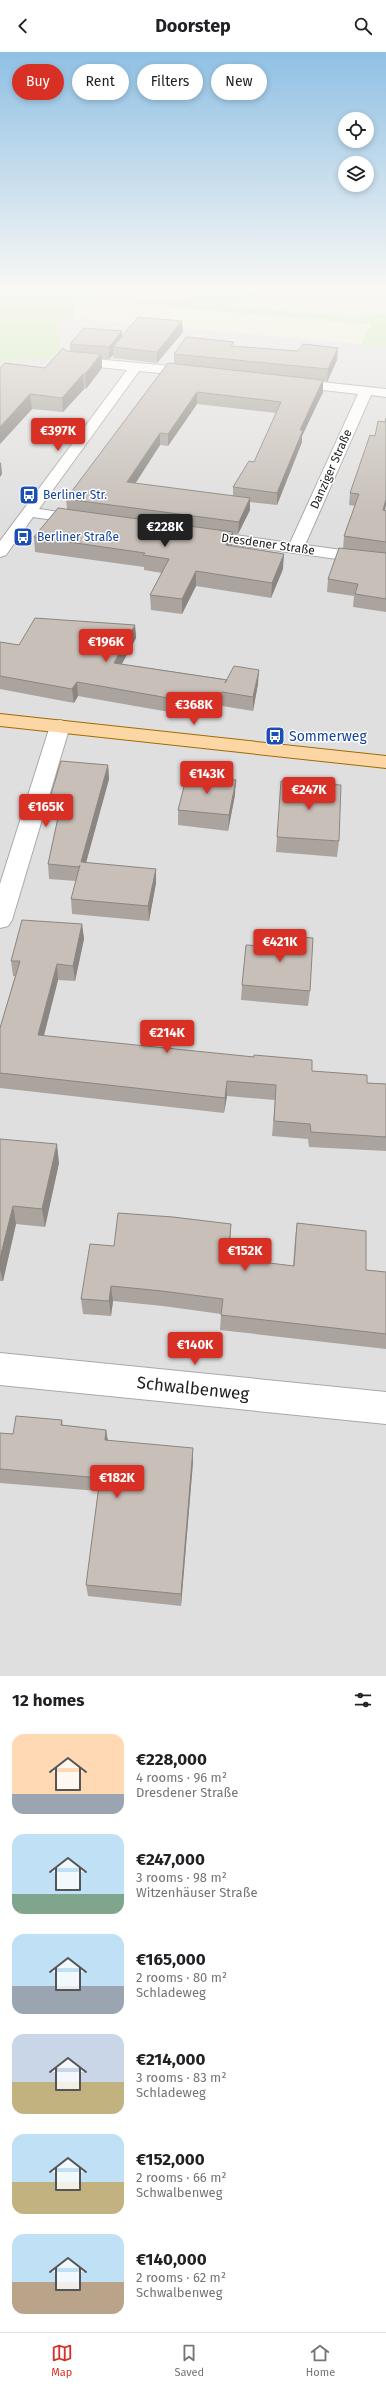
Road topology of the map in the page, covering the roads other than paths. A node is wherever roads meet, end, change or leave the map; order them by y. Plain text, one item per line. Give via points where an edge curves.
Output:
1 (94, 363) edge
2 (136, 366) junction
3 (205, 374) edge
4 (283, 382) edge
5 (366, 391) junction
6 (386, 393) edge
7 (30, 512) junction
8 (93, 520) edge
9 (186, 533) edge
10 (296, 548) junction
11 (0, 552) edge
12 (386, 561) edge
13 (0, 720) edge
14 (60, 726) junction
15 (386, 762) edge
16 (0, 920) edge
17 (0, 1369) edge
18 (386, 1408) edge

1 - 2 street
2 - 3 street
2 - 7 street
4 - 5 street
5 - 6 street
5 - 10 street, Danziger Straße
7 - 8 street
7 - 11 street
9 - 10 street, Dresdener Straße
10 - 12 street, Dresdener Straße
13 - 14 main road
14 - 15 main road
14 - 16 street
17 - 18 street, Schwalbenweg

